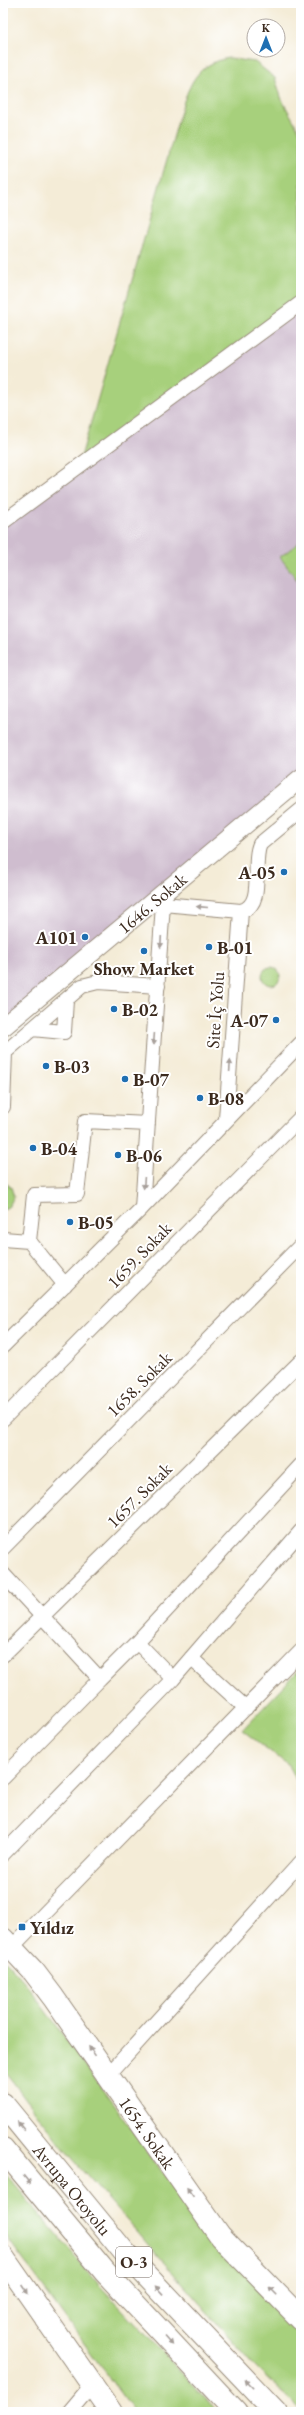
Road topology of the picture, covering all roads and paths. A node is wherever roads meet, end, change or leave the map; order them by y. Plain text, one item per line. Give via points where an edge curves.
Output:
1 (301, 303) edge
2 (3, 522) edge
3 (301, 778) edge
4 (301, 810) edge
5 (160, 900) junction
6 (241, 911) junction
7 (158, 986) junction
8 (66, 1000) junction
9 (3, 1026) edge
10 (32, 1029) junction
11 (301, 1043) edge
12 (4, 1053) edge
13 (3, 1107) edge
14 (301, 1117) edge
15 (226, 1119) junction
16 (148, 1124) junction
17 (142, 1208) junction
18 (3, 1239) edge
19 (28, 1241) junction
20 (301, 1245) edge
21 (65, 1285) junction
22 (3, 1346) edge
23 (301, 1361) edge
24 (3, 1419) edge
25 (301, 1465) edge
26 (301, 1532) edge
27 (3, 1548) edge
28 (3, 1574) edge
29 (43, 1617) junction
30 (137, 1642) junction
31 (301, 1651) edge
32 (3, 1655) edge
33 (191, 1658) junction
34 (173, 1678) junction
35 (100, 1679) junction
36 (246, 1708) junction
37 (3, 1778) edge
38 (3, 1854) edge
39 (301, 1862) edge
40 (7, 1943) edge
41 (109, 2074) junction
42 (3, 2104) edge
43 (3, 2150) edge
44 (3, 2257) edge
45 (301, 2319) edge
46 (91, 2386) junction
47 (69, 2412) edge
48 (111, 2412) edge
49 (236, 2412) edge
50 (276, 2412) edge

1 - 2 street
3 - 5 street, 1646. Sokak
4 - 6 street via 260,844 254,900
6 -> 5 street
5 -> 7 street
5 - 9 street, 1646. Sokak
15 -> 6 street, Site İç Yolu
7 - 8 street via 90,983 82,986
7 -> 16 street
8 - 10 street
8 - 10 street via 64,1032
10 - 12 street
11 - 15 street
12 - 13 street
14 - 24 street, 1659. Sokak
15 - 17 street
16 -> 17 street
16 - 19 street via 85,1121 78,1193 34,1195
17 - 21 street
18 - 19 street
19 - 21 street
20 - 27 street, 1658. Sokak
21 - 22 street
23 - 29 street, 1657. Sokak
25 - 30 street
26 - 33 street
28 - 29 street
29 - 32 street, 1657. Sokak
29 - 35 street
30 - 34 street
30 - 35 street
31 - 36 street
33 - 34 street
33 - 36 street
34 - 38 street
35 - 37 street
36 - 40 street
39 - 41 street
41 -> 40 main road, 1654. Sokak via 53,1997
45 -> 41 main road, 1654. Sokak via 220,2236
50 -> 42 main road, Avrupa Otoyolu / O-3 via 125,2253
43 -> 49 main road, Avrupa Otoyolu / O-3 via 105,2272
44 -> 46 main road
46 - 47 street
46 - 48 main road

